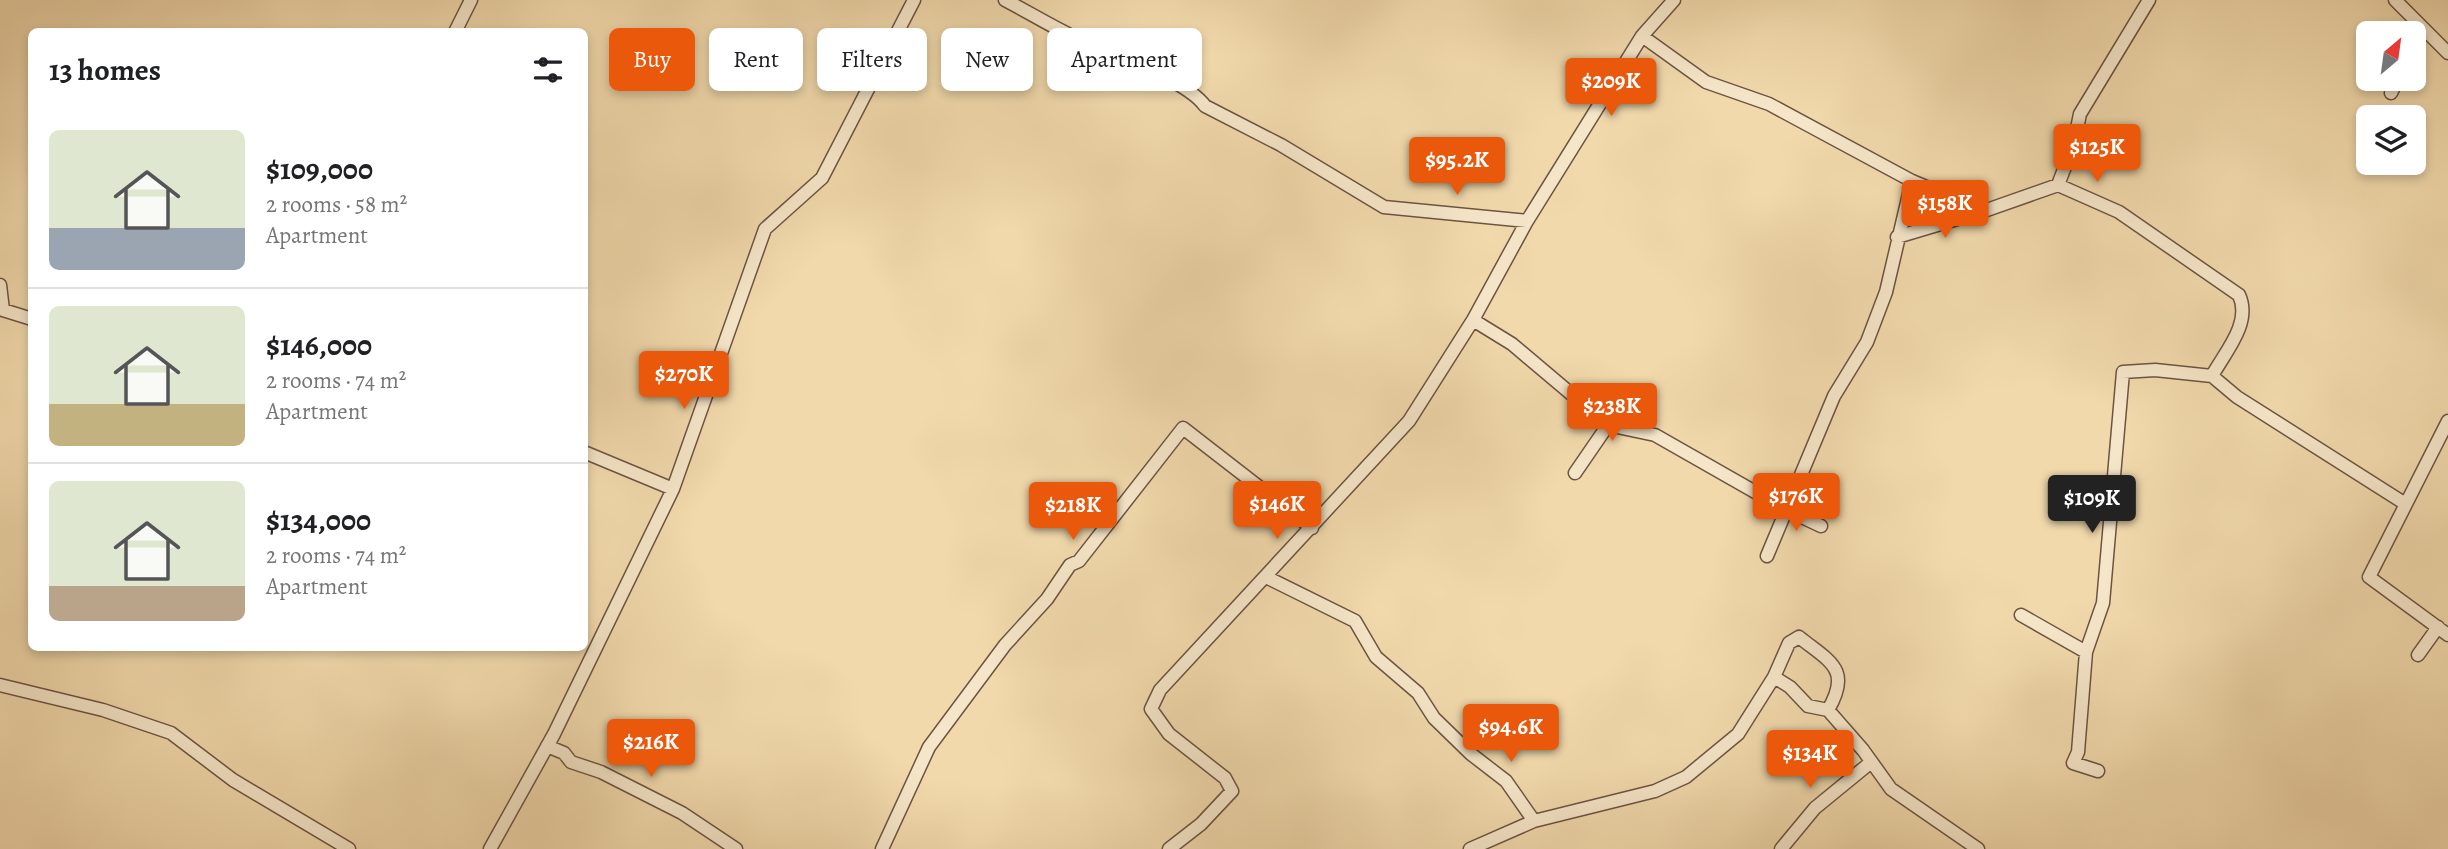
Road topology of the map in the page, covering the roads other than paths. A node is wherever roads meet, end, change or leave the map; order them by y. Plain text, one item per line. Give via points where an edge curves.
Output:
1 (471, 0) edge
2 (914, 0) edge
3 (1005, 0) edge
4 (1674, 0) edge
5 (2149, 0) edge
6 (2395, 0) edge
7 (2416, 21) edge
8 (457, 28) edge
9 (2426, 31) edge
10 (1642, 36) junction
11 (2448, 53) edge
12 (1912, 181) junction
13 (2058, 185) junction
14 (1984, 211) junction
15 (1527, 221) junction
16 (1897, 237) junction
17 (0, 285) edge
18 (28, 317) edge
19 (1473, 320) junction
20 (2211, 376) junction
21 (2448, 421) edge
22 (1608, 425) junction
23 (588, 454) edge
24 (1575, 473) dead end
25 (673, 489) junction
26 (2404, 503) junction
27 (1785, 509) junction
28 (1821, 526) dead end
29 (1312, 528) junction
30 (1767, 556) dead end
31 (1266, 577) junction
32 (2021, 615) dead end
33 (2443, 631) edge
34 (2086, 652) junction
35 (2418, 655) dead end
36 (1774, 677) junction
37 (0, 685) edge
38 (1828, 710) junction
39 (547, 746) junction
40 (1870, 763) junction
41 (2098, 771) dead end
42 (1534, 821) junction
43 (349, 849) edge
44 (489, 849) edge
45 (736, 849) edge
46 (882, 849) edge
47 (1169, 849) edge
48 (1470, 849) edge
49 (1781, 849) edge
50 (1978, 849) edge

1 - 8 street
2 - 25 street via 822,178 765,229
3 - 15 street via 1198,95 1205,106 1384,207
4 - 10 street
5 - 13 street via 2080,114
6 - 7 street
9 - 11 street
10 - 12 street via 1706,82 1769,104
10 - 15 street
12 - 14 street
12 - 16 street
13 - 14 street
13 - 20 street via 2119,212 2239,295 2244,306 2242,322
14 - 16 street
15 - 19 street
16 - 27 street via 1886,292 1867,342 1834,396
17 - 18 street via 3,310
19 - 22 street via 1523,353
19 - 29 street via 1409,421
20 - 26 street
20 - 34 street via 2123,372 2103,603
21 - 26 street
22 - 24 street
22 - 27 street via 1655,435
23 - 25 street
25 - 39 street
26 - 33 street via 2369,577
27 - 28 street
27 - 30 street
29 - 31 street
29 - 46 street via 1183,428 1079,561 1070,565 1047,599 1005,645 929,747
31 - 42 street via 1355,621 1376,657 1418,694 1434,718 1471,754 1506,781
31 - 47 street via 1160,690 1151,709 1169,734 1225,778 1232,791
32 - 34 street
33 - 35 street
34 - 41 street via 2078,752 2073,763
36 - 38 street via 1808,705
36 - 38 street via 1789,643 1799,638 1837,671 1840,687
36 - 42 street via 1738,734 1686,777 1655,791
37 - 43 street via 103,710 170,733 233,780
38 - 40 street
39 - 44 street
39 - 45 street via 564,753 571,762 682,813
40 - 49 street via 1815,808
40 - 50 street via 1891,789
42 - 48 street

